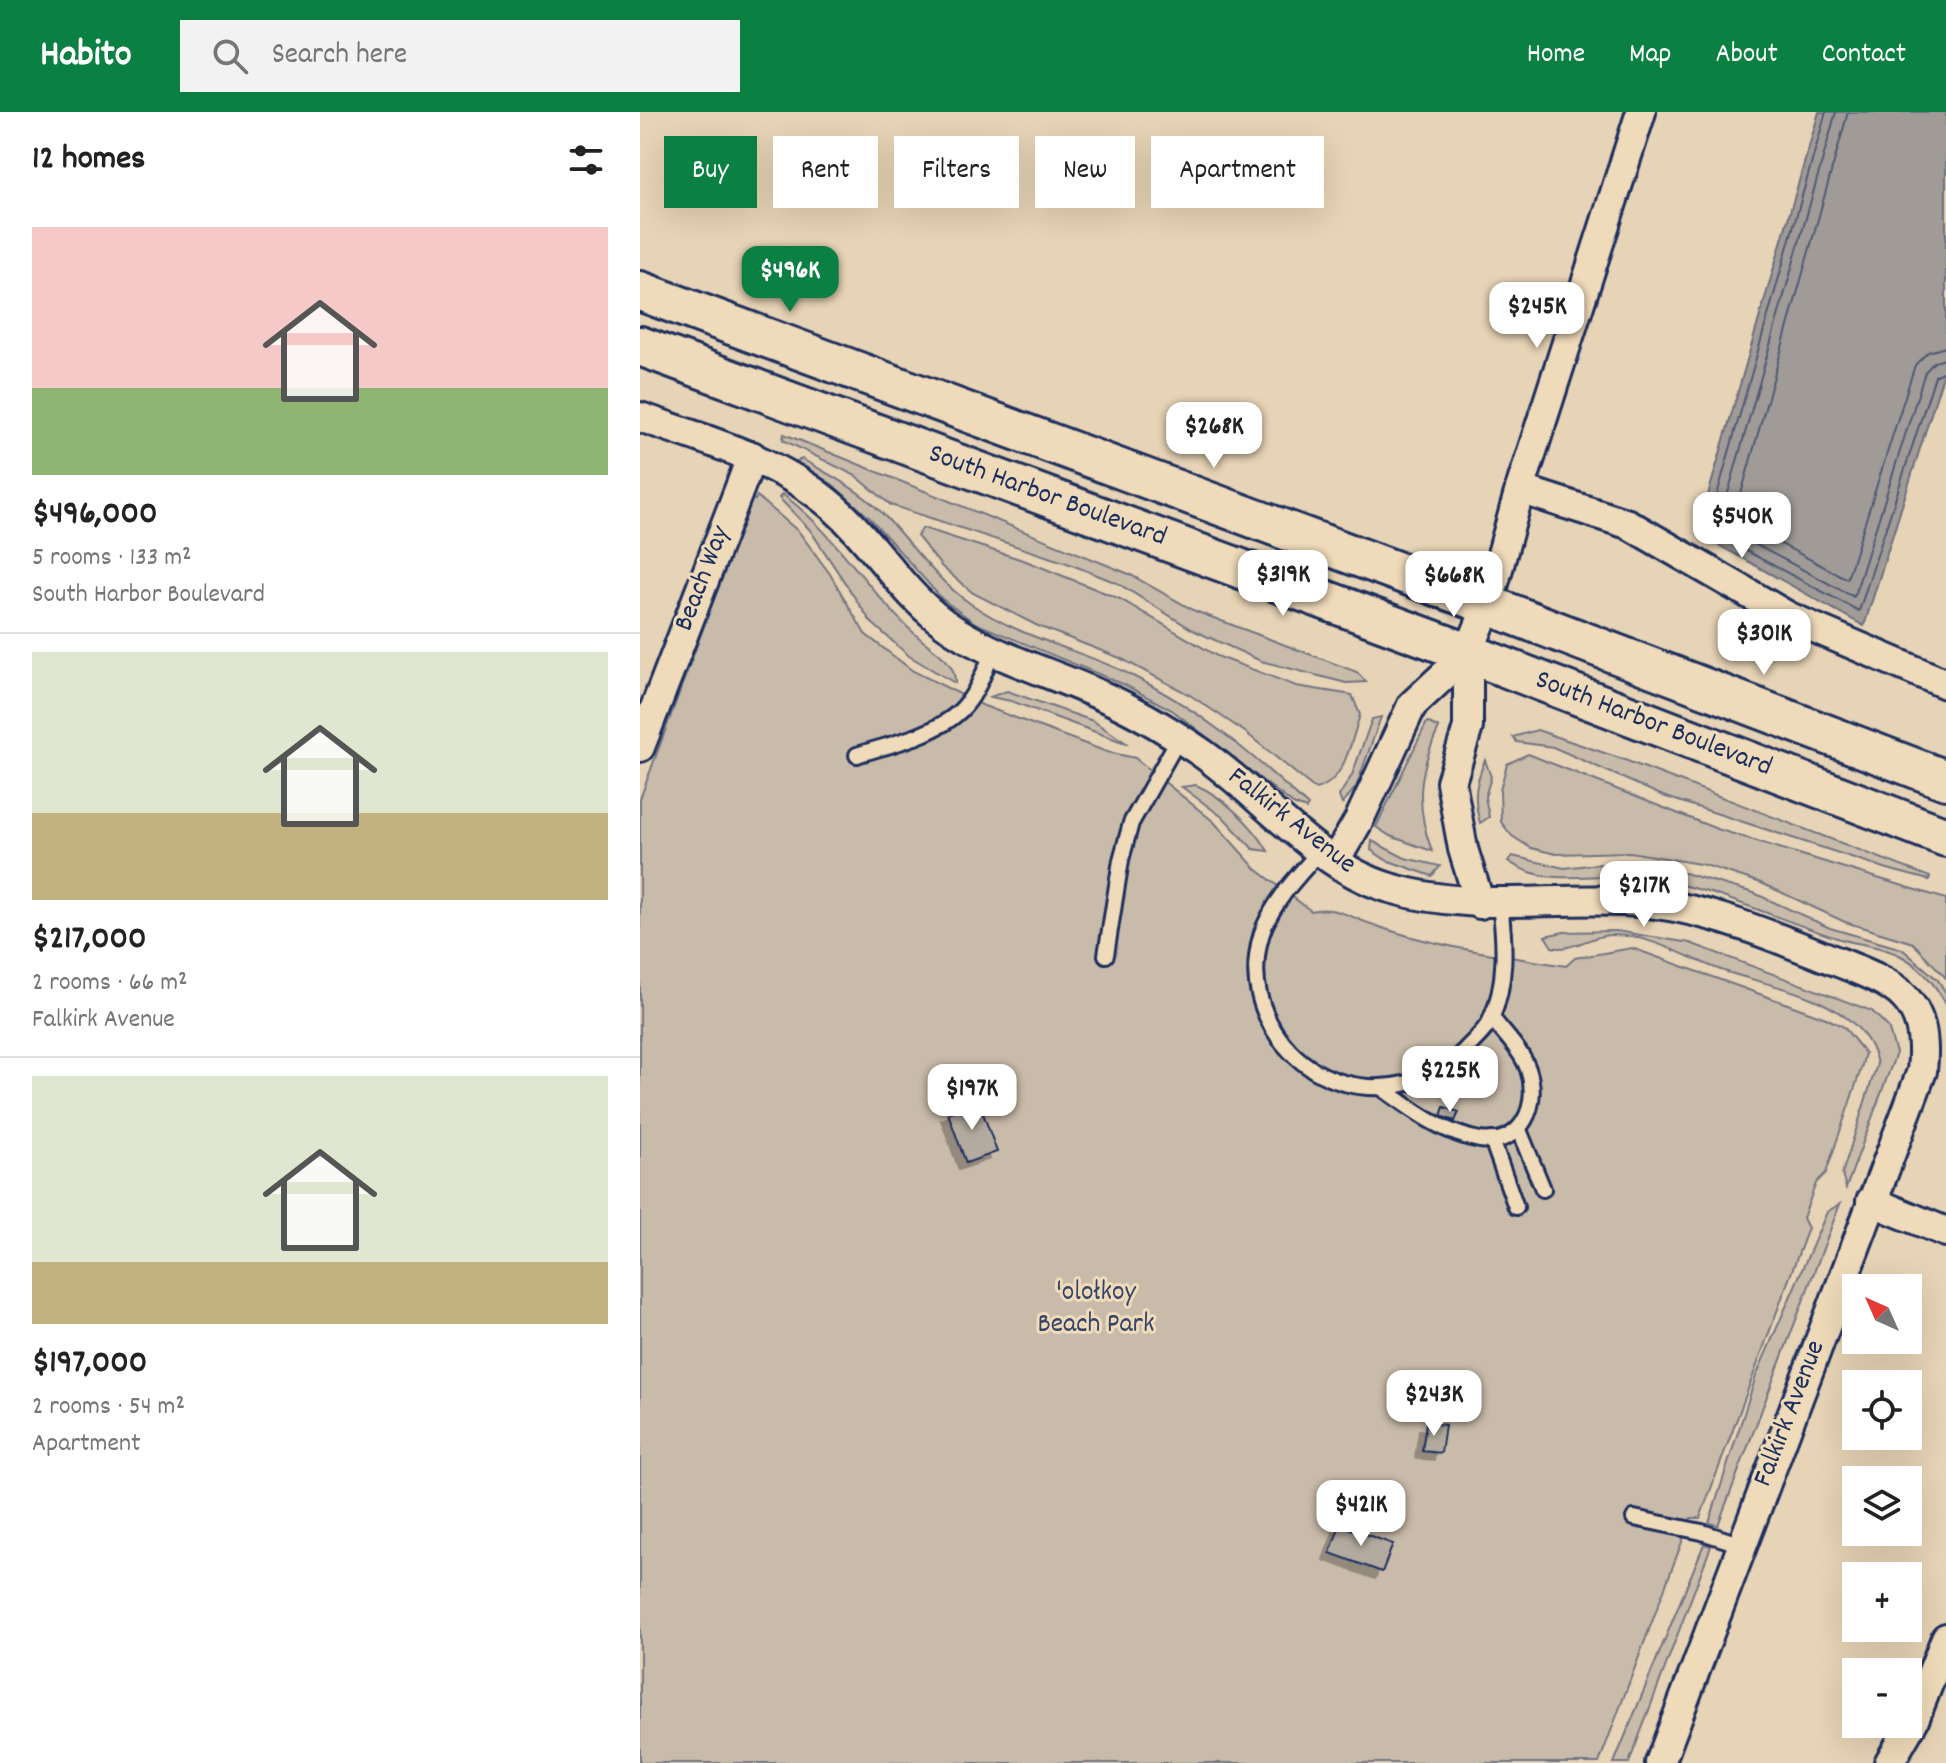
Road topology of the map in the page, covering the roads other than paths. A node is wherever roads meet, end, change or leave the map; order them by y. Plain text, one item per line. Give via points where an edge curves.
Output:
1 (1641, 112) edge
2 (640, 291) edge
3 (640, 346) edge
4 (640, 417) edge
5 (752, 456) junction
6 (1520, 489) junction
7 (1488, 605) junction
8 (993, 652) junction
9 (1468, 653) junction
10 (1946, 684) edge
11 (1179, 738) junction
12 (640, 747) edge
13 (857, 755) dead end
14 (1946, 780) edge
15 (1946, 837) edge
16 (1328, 855) junction
17 (1490, 905) junction
18 (1106, 955) dead end
19 (1492, 1018) junction
20 (1382, 1088) junction
21 (1519, 1130) junction
22 (1492, 1140) junction
23 (1543, 1189) dead end
24 (1871, 1201) junction
25 (1516, 1207) dead end
26 (1946, 1232) edge
27 (1634, 1518) dead end
28 (1742, 1545) junction
29 (1946, 1638) edge
30 (1660, 1763) edge
31 (1889, 1763) edge

1 - 6 street
2 - 7 main road, South Harbor Boulevard
3 - 9 main road, South Harbor Boulevard
4 - 5 street, Falkirk Avenue
5 - 8 street, Falkirk Avenue via 814,490 951,629
5 - 12 street, Beach Way
6 - 7 street
6 - 10 street via 1628,524 1789,617
7 - 9 street
7 - 14 main road, South Harbor Boulevard
8 - 11 street, Falkirk Avenue via 1100,694
8 - 13 lane via 960,711 936,727
9 - 15 main road, South Harbor Boulevard
9 - 16 street via 1412,705 1359,820
9 - 17 street via 1468,727 1451,782 1463,849
11 - 16 street, Falkirk Avenue
11 - 18 lane via 1131,823
16 - 17 street, Falkirk Avenue via 1382,886 1418,897
16 - 20 lane via 1290,885 1267,919 1257,957 1257,984 1265,1017 1281,1044 1310,1069 1344,1084
17 - 19 lane via 1506,949
17 - 24 street, Falkirk Avenue via 1624,901 1708,912 1875,976 1901,992 1919,1016 1925,1042 1922,1071
19 - 20 lane via 1455,1059 1416,1083
19 - 21 lane via 1527,1067 1533,1092 1530,1112
20 - 22 lane via 1444,1128
21 - 22 lane
21 - 23 lane
22 - 25 lane
24 - 26 street
24 - 28 street, Falkirk Avenue
27 - 28 lane
28 - 30 street, Falkirk Avenue
29 - 31 street via 1914,1720

